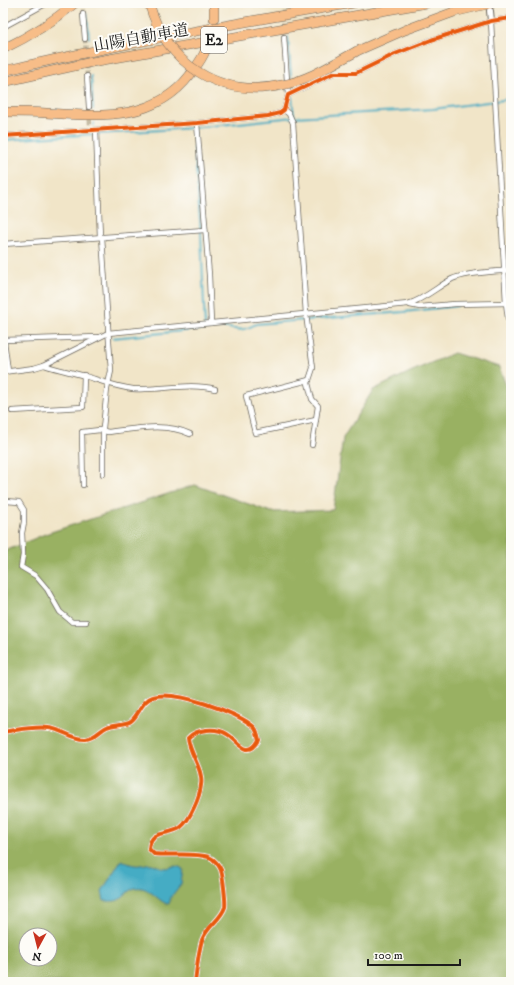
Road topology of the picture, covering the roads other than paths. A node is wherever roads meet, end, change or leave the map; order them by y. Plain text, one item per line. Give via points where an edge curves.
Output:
1 (47, 3) edge
2 (75, 3) edge
3 (149, 3) edge
4 (214, 3) edge
5 (354, 3) edge
6 (427, 3) edge
7 (491, 7) edge
8 (83, 14) tunnel mouth
9 (214, 18) tunnel mouth
10 (511, 18) edge
11 (491, 22) junction
12 (3, 27) edge
13 (284, 37) tunnel mouth
14 (85, 39) tunnel mouth
15 (3, 49) edge
16 (206, 49) tunnel mouth
17 (3, 71) edge
18 (87, 76) tunnel mouth
19 (3, 82) edge
20 (288, 95) junction
21 (89, 107) tunnel mouth
22 (284, 110) junction
23 (3, 112) edge
24 (197, 126) junction
25 (96, 133) junction
26 (3, 136) edge
27 (202, 231) junction
28 (101, 237) junction
29 (3, 244) edge
30 (511, 270) edge
31 (505, 271) junction
32 (408, 304) junction
33 (507, 304) edge
34 (307, 318) junction
35 (511, 322) edge
36 (207, 324) junction
37 (3, 333) edge
38 (108, 333) junction
39 (99, 337) junction
40 (4, 344) edge
41 (44, 365) junction
42 (5, 372) edge
43 (84, 375) junction
44 (309, 380) junction
45 (109, 384) junction
46 (215, 389) dead end
47 (12, 412) dead end
48 (316, 420) junction
49 (103, 431) junction
50 (190, 434) dead end
51 (312, 444) dead end
52 (104, 474) dead end
53 (82, 485) dead end
54 (3, 497) edge
55 (86, 622) dead end
56 (3, 732) edge
57 (195, 982) edge

1 - 12 street
2 - 15 highway via 34,32
3 - 7 highway, bridge via 162,34 178,57 201,74 225,84 261,89 307,78 357,51 454,12
4 - 9 highway
5 - 17 highway, 山陽自動車道 / E2 via 97,50
6 - 19 highway, 山陽自動車道 / E2 via 100,61
7 - 11 street
8 - 14 street
10 - 11 street
11 - 20 street via 431,40 356,73 334,73
11 - 31 street
13 - 20 street
16 - 23 highway via 182,85 155,104 136,111 113,115
18 - 21 street
20 - 22 street
22 - 24 street via 268,116
22 - 34 street via 293,123
24 - 25 street
24 - 27 street
25 - 26 street via 90,128
25 - 28 street
27 - 28 street
27 - 36 street
28 - 29 street
28 - 38 street
30 - 31 street
31 - 32 street via 460,276
31 - 33 street
32 - 33 street via 420,307
32 - 34 street
33 - 35 street via 508,319
34 - 36 street
34 - 44 street via 312,368
36 - 38 street
37 - 40 street
38 - 39 street
38 - 45 street via 111,372
39 - 40 street
39 - 41 street
40 - 42 street
41 - 42 street
41 - 43 street
43 - 45 street
43 - 47 street via 83,407
44 - 48 street via 312,399 318,406
44 - 48 street via 246,396 255,433
45 - 46 street via 134,389
45 - 49 street
48 - 51 street
49 - 50 street via 161,427
49 - 52 street
49 - 53 street via 82,432
54 - 55 street via 6,501 19,502 24,510 21,567 36,576 60,612 72,622
56 - 57 street via 48,728 79,738 91,738 106,727 132,720 141,706 153,697 168,695 217,707 255,727 259,740 252,748 246,749 226,733 215,730 203,730 188,738 202,785 184,825 175,831 153,837 150,842 149,849 154,854 194,854 210,857 221,871 225,905 222,913 205,932

